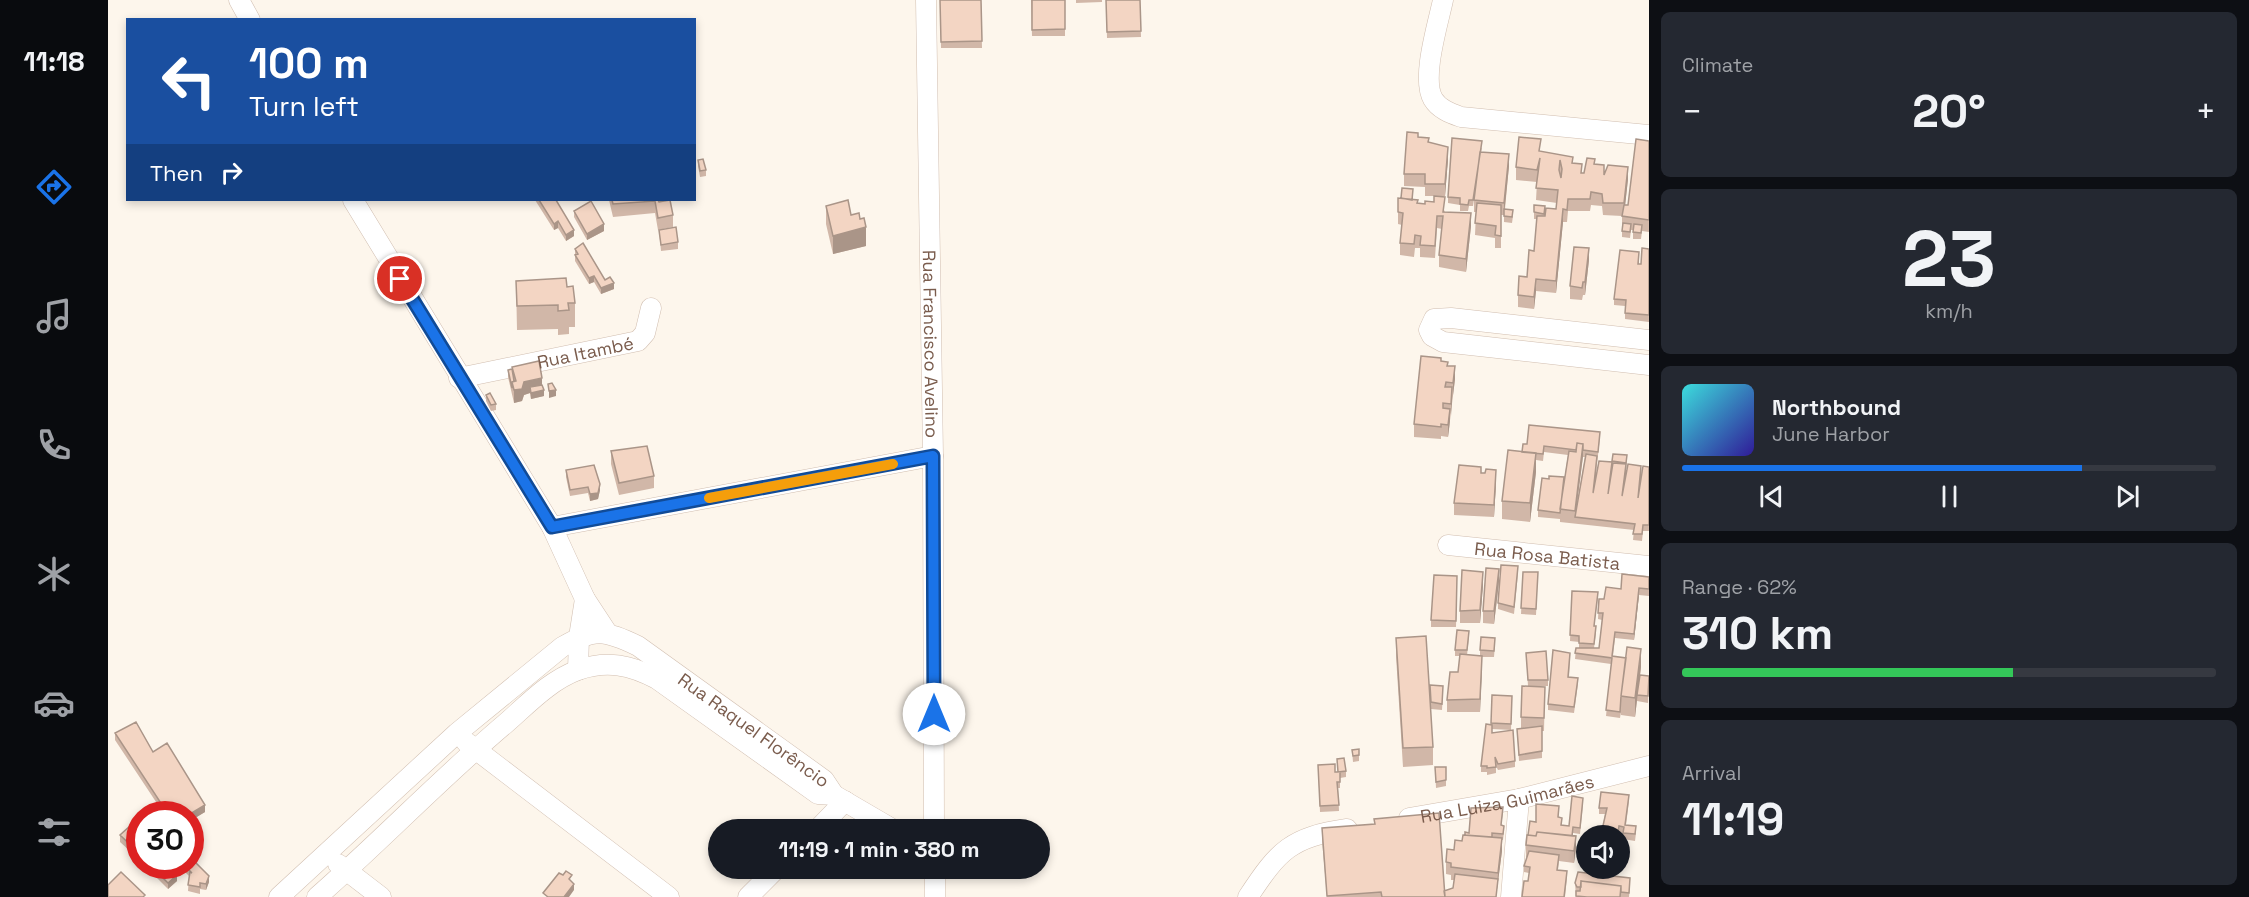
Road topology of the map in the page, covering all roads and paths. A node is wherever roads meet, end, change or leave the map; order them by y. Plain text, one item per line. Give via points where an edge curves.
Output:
1 (239, 0) edge
2 (926, 0) edge
3 (1443, 0) edge
4 (248, 18) edge
5 (1649, 135) edge
6 (354, 201) edge
7 (651, 308) dead end
8 (1649, 340) edge
9 (1649, 365) edge
10 (459, 378) junction
11 (933, 456) junction
12 (552, 527) junction
13 (1448, 545) dead end
14 (1649, 566) edge
15 (585, 599) junction
16 (606, 632) junction
17 (579, 637) junction
18 (578, 670) junction
19 (457, 733) junction
20 (474, 749) junction
21 (1649, 766) edge
22 (839, 798) junction
23 (1519, 799) junction
24 (825, 819) edge
25 (875, 819) edge
26 (934, 819) edge
27 (1392, 822) edge
28 (1369, 826) edge
29 (327, 854) junction
30 (347, 871) junction
31 (766, 879) edge
32 (935, 879) edge
33 (279, 897) edge
34 (317, 897) edge
35 (381, 897) edge
36 (669, 897) edge
37 (748, 897) edge
38 (935, 897) edge
39 (1248, 897) edge
40 (1511, 897) edge

1 - 4 street
2 - 11 street, Rua Francisco Avelino
3 - 5 street via 1429,70 1432,98 1439,106 1461,117
6 - 10 street
7 - 10 street, Rua Itambé via 645,333 638,341
8 - 9 street via 1451,318 1434,319 1429,330 1443,342
10 - 12 street
11 - 12 street
11 - 26 street, Rua Francisco Avelino
12 - 15 street
13 - 14 street, Rua Rosa Batista
15 - 16 street
15 - 17 street
16 - 17 street
16 - 22 street, Rua Raquel Florêncio via 657,659 824,780
17 - 18 street
17 - 19 street
18 - 20 street, Rua Raquel Florêncio via 550,685
18 - 22 street, Rua Raquel Florêncio via 616,664 637,668 818,794
19 - 20 street
19 - 29 street
20 - 30 street, Rua Raquel Florêncio
20 - 36 street
21 - 23 street, Rua Luiza Guimarães
22 - 24 street
22 - 25 street
23 - 27 street, Rua Luiza Guimarães
23 - 40 street
28 - 39 street via 1314,834 1297,842 1280,855
29 - 30 street
29 - 33 street
30 - 34 street, Rua Raquel Florêncio
30 - 35 street
31 - 37 street
32 - 38 street

